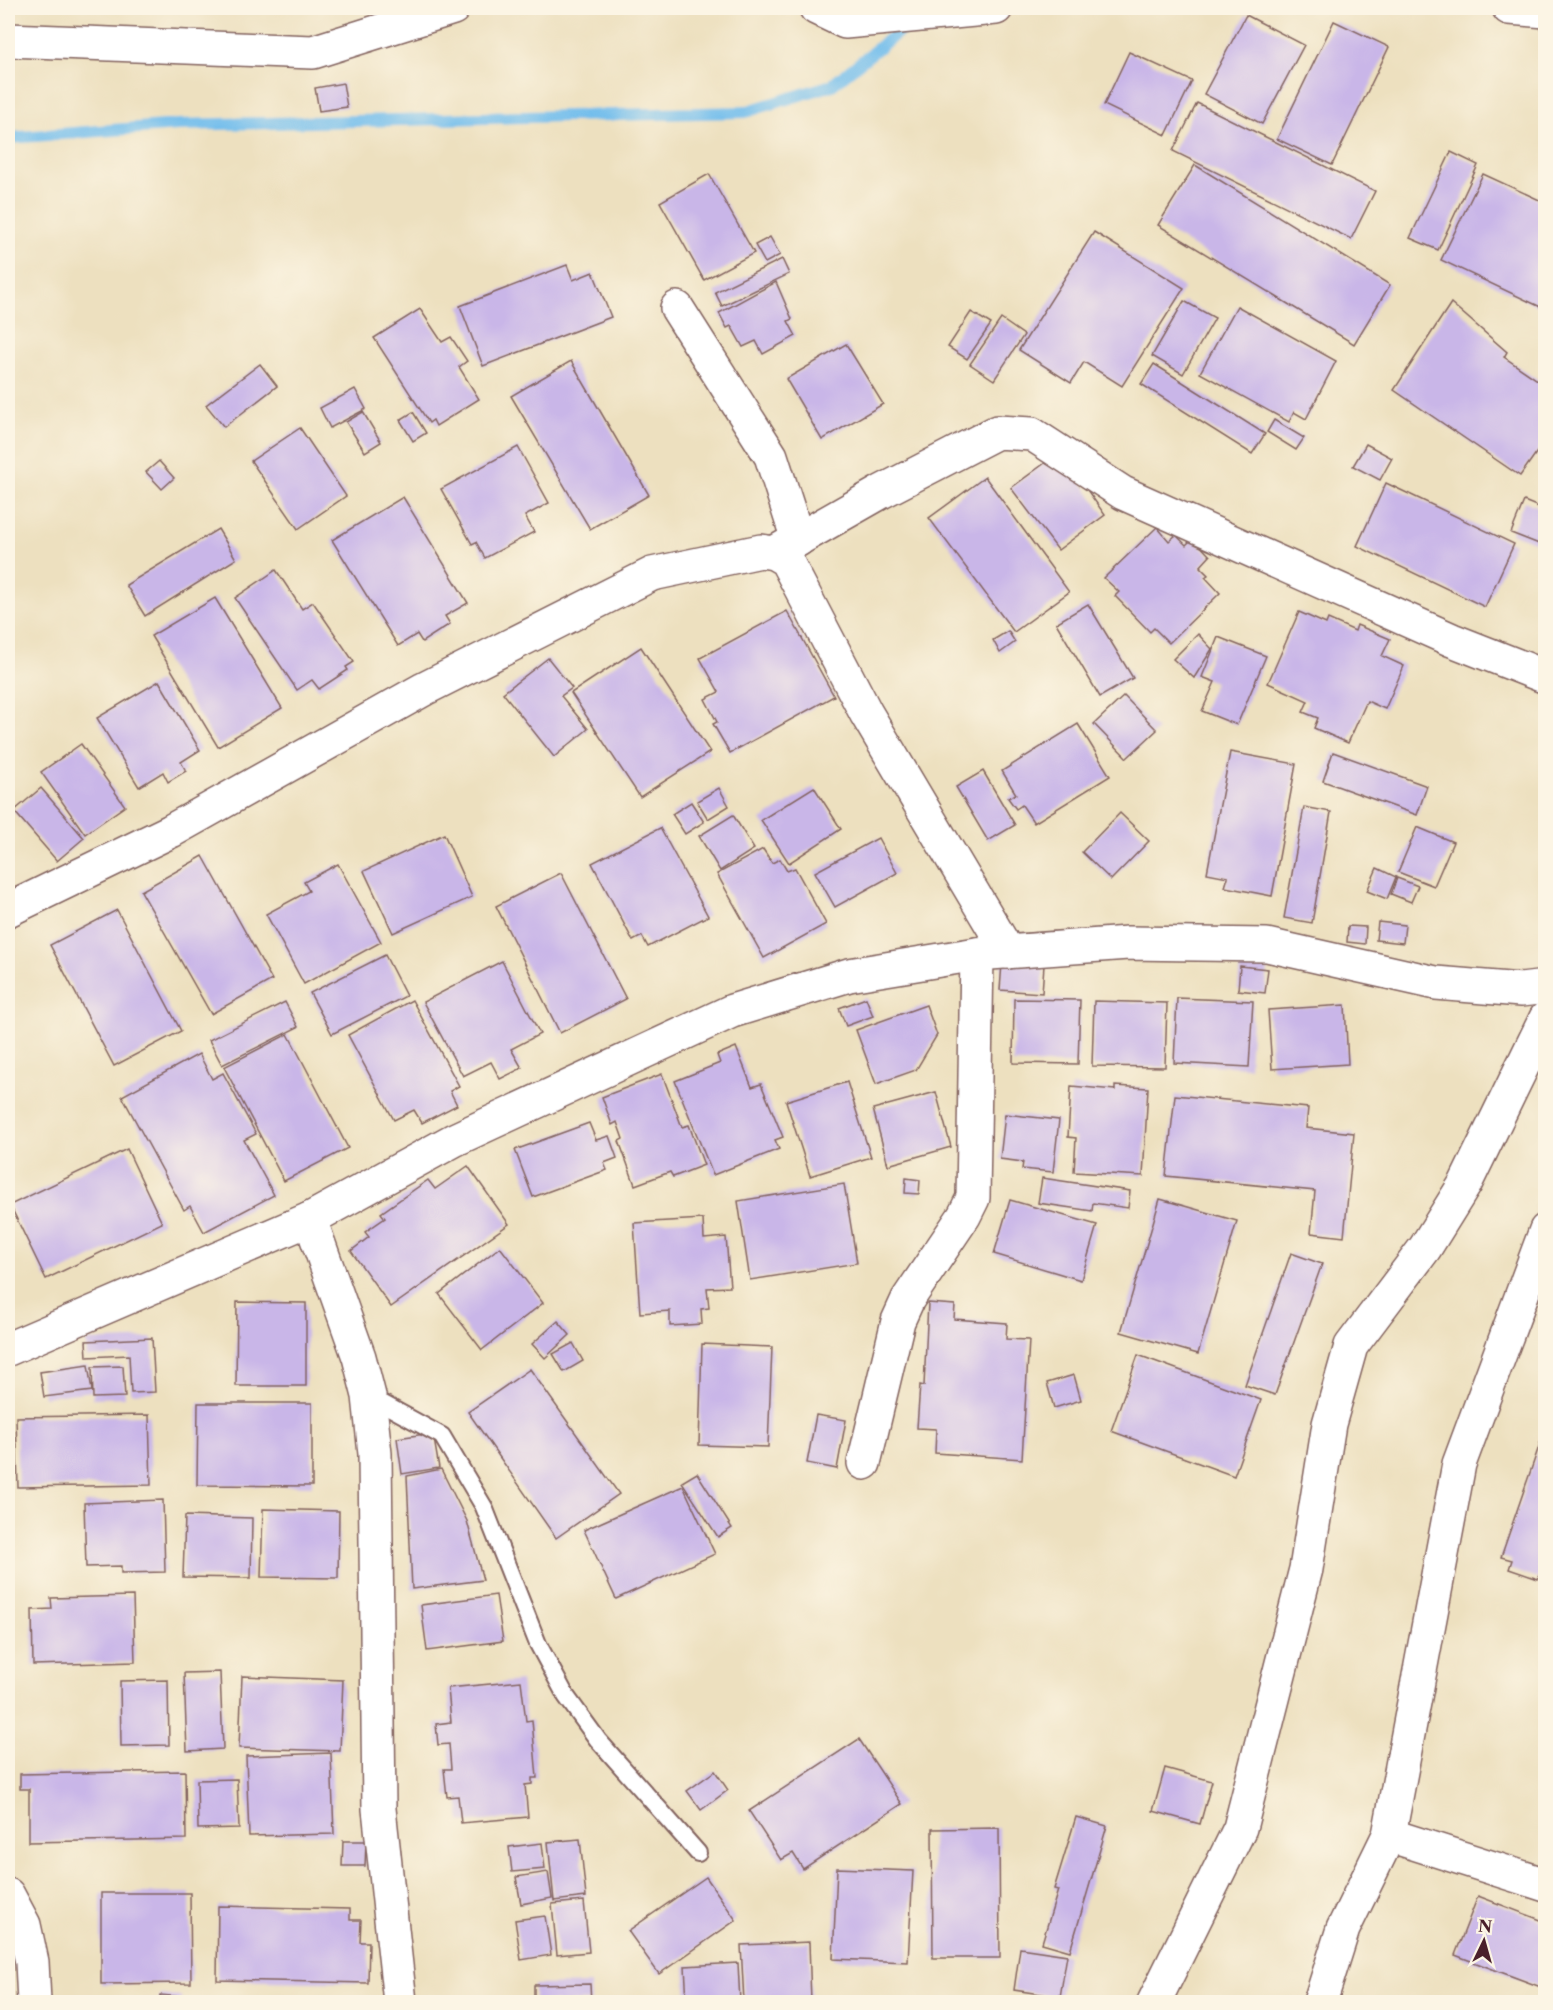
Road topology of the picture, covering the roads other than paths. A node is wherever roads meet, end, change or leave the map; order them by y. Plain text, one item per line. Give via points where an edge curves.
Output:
1 (453, 8) edge
2 (816, 8) edge
3 (996, 8) edge
4 (1509, 8) edge
5 (1545, 11) edge
6 (8, 40) edge
7 (677, 308) dead end
8 (786, 546) junction
9 (1545, 677) edge
10 (8, 910) edge
11 (992, 953) junction
12 (1545, 987) edge
13 (1545, 1018) edge
14 (310, 1219) junction
15 (1545, 1230) edge
16 (8, 1349) edge
17 (369, 1396) junction
18 (864, 1462) dead end
19 (1389, 1835) junction
20 (698, 1852) dead end
21 (1545, 1885) edge
22 (8, 1895) edge
23 (34, 2002) edge
24 (400, 2002) edge
25 (1154, 2002) edge
26 (1320, 2002) edge

1 - 6 street via 313,52
2 - 3 street via 845,22
4 - 5 street
7 - 8 street via 771,456
8 - 9 street via 997,432 1032,434 1123,493 1452,640
8 - 10 street via 652,574 424,689 171,831
8 - 11 street via 786,560
11 - 12 street via 1128,943 1267,945 1436,983 1521,990
11 - 14 street via 849,975 732,1011 454,1140
11 - 18 street via 973,1198 898,1321
13 - 25 street via 1466,1184 1425,1248 1351,1346 1329,1424 1306,1569 1240,1828
14 - 16 street
14 - 17 street
15 - 19 street via 1459,1464
17 - 20 lane via 442,1436 484,1507 538,1644 566,1696 598,1740
17 - 24 street via 375,1454 380,1809
19 - 21 street
19 - 26 street via 1343,1929
22 - 23 street via 24,1925 32,1962

